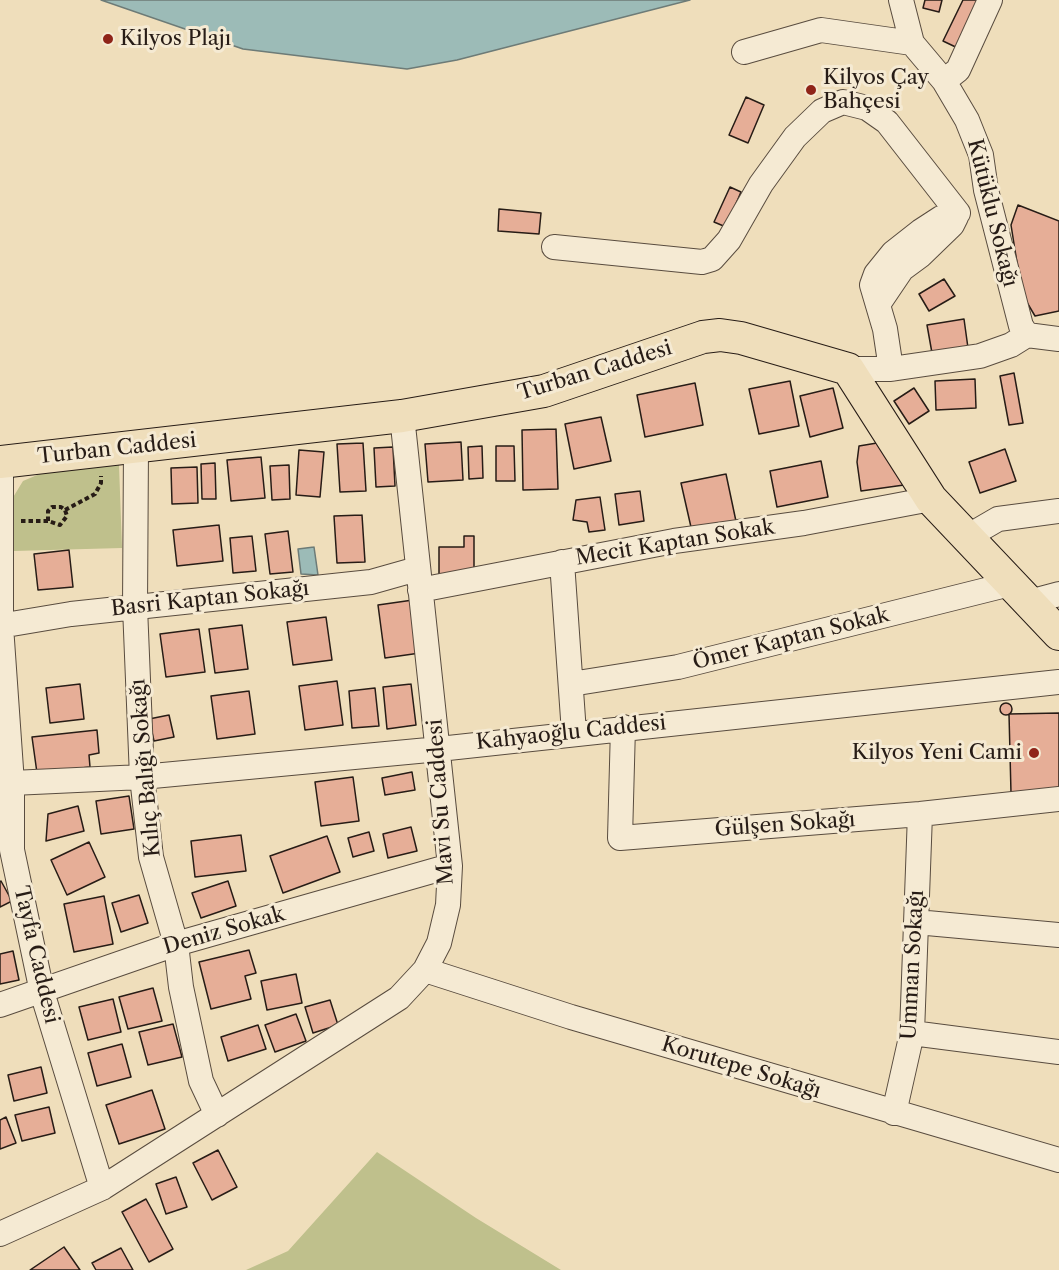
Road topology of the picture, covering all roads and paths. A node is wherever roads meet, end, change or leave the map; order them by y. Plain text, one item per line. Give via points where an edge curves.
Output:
1 (901, 0) edge
2 (990, 0) edge
3 (912, 43) junction
4 (744, 52) dead end
5 (944, 81) junction
6 (986, 190) junction
7 (958, 213) junction
8 (554, 247) dead end
9 (1027, 335) junction
10 (1059, 338) edge
11 (848, 369) junction
12 (891, 369) junction
13 (402, 416) junction
14 (136, 447) junction
15 (99, 451) junction
16 (0, 478) edge
17 (931, 499) junction
18 (65, 510) junction
19 (1059, 511) edge
20 (967, 537) junction
21 (562, 562) junction
22 (418, 579) junction
23 (1020, 593) junction
24 (1059, 594) edge
25 (135, 607) junction
26 (1, 626) edge
27 (1059, 634) edge
28 (1059, 682) edge
29 (571, 684) junction
30 (623, 727) junction
31 (574, 733) junction
32 (439, 748) junction
33 (142, 777) junction
34 (12, 783) junction
35 (1059, 799) edge
36 (920, 814) junction
37 (6, 853) edge
38 (450, 866) junction
39 (915, 922) junction
40 (1059, 935) edge
41 (176, 944) junction
42 (425, 970) junction
43 (42, 992) junction
44 (0, 1005) edge
45 (912, 1033) junction
46 (1059, 1052) edge
47 (894, 1113) junction
48 (217, 1115) junction
49 (1059, 1160) edge
50 (102, 1188) junction
51 (0, 1234) edge

1 - 3 street, Kütüklu Sokağı
2 - 5 street via 957,70
3 - 4 street via 821,30
3 - 5 street, Kütüklu Sokağı
5 - 6 street, Kütüklu Sokağı via 967,120 981,155
6 - 7 street
6 - 9 street, Kütüklu Sokağı via 1021,326
7 - 8 street via 887,122 867,108 843,102 822,111 795,137 760,184 729,240 712,259 702,262
7 - 12 street via 941,218 893,253 876,274 872,285
9 - 10 street
9 - 12 street via 980,356
11 - 12 street
11 - 13 main road, Turban Caddesi via 720,335 703,337 544,391
11 - 17 main road
13 - 14 main road, Turban Caddesi
13 - 22 street, Mavi Su Caddesi
14 - 15 main road, Turban Caddesi
14 - 25 street, Kılıç Balığı Sokağı
15 - 16 main road, Turban Caddesi
15 - 18 path via 101,483 95,494
16 - 26 street, Tayfa Caddesi
17 - 20 main road
17 - 21 street, Mecit Kaptan Sokak
18 - 18 path via 52,507 48,521 53,525 65,522
19 - 20 street via 998,519
20 - 23 main road
21 - 22 street, Mecit Kaptan Sokak
21 - 29 street
22 - 25 street, Basri Kaptan Sokağı
22 - 32 street, Mavi Su Caddesi
23 - 24 street, Ömer Kaptan Sokak
23 - 27 main road
23 - 29 street, Ömer Kaptan Sokak via 678,667
25 - 26 street, Basri Kaptan Sokağı
25 - 33 street, Kılıç Balığı Sokağı
26 - 34 street, Tayfa Caddesi
28 - 30 street, Kahyaoğlu Caddesi
29 - 31 street
30 - 31 street, Kahyaoğlu Caddesi
30 - 36 street, Gülşen Sokağı via 620,837
31 - 32 street, Kahyaoğlu Caddesi
32 - 33 street, Kahyaoğlu Caddesi
32 - 38 street, Mavi Su Caddesi
33 - 34 street, Kahyaoğlu Caddesi
33 - 41 street, Kılıç Balığı Sokağı via 151,857
34 - 37 street, Tayfa Caddesi
35 - 36 street, Gülşen Sokağı
36 - 39 street, Umman Sokağı
37 - 43 street, Tayfa Caddesi
38 - 41 street, Deniz Sokak
38 - 42 street, Mavi Su Caddesi via 448,905 439,943
39 - 40 street
39 - 45 street, Umman Sokağı
41 - 43 street, Deniz Sokak
41 - 48 street, Kılıç Balığı Sokağı via 201,1081
42 - 47 street, Korutepe Sokağı
42 - 48 street, Mavi Su Caddesi via 399,998
43 - 44 street, Deniz Sokak
43 - 50 street, Tayfa Caddesi
45 - 46 street
45 - 47 street, Umman Sokağı
47 - 49 street, Korutepe Sokağı
48 - 50 street, Mavi Su Caddesi
50 - 51 street, Mavi Su Caddesi

